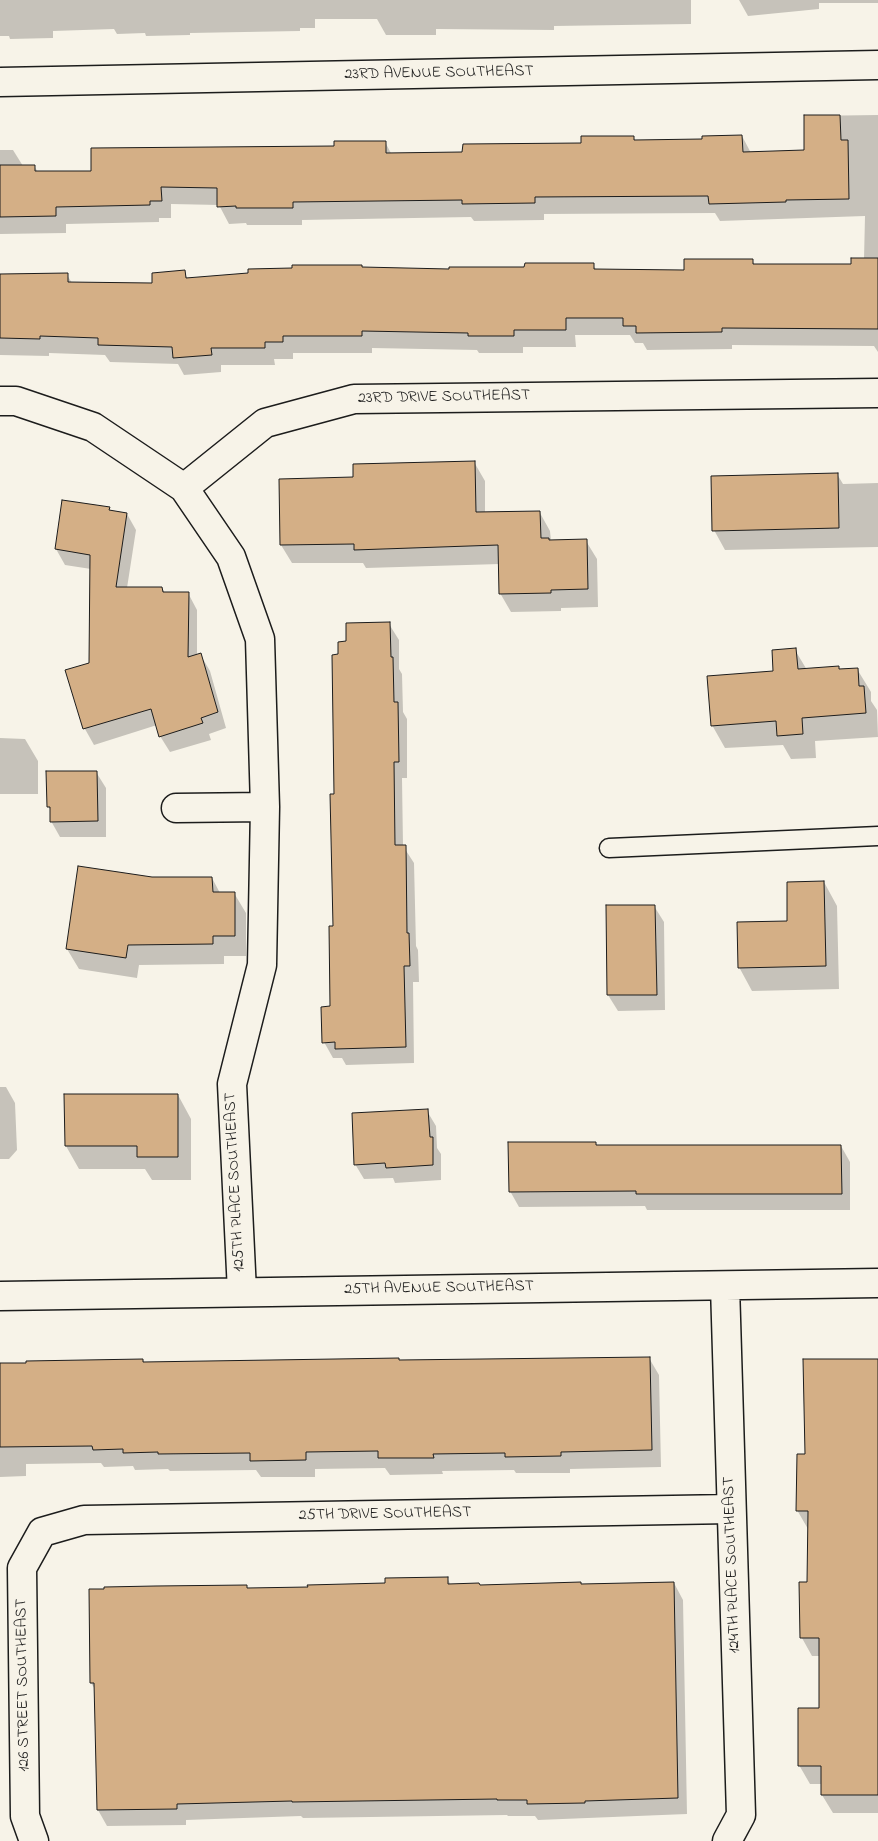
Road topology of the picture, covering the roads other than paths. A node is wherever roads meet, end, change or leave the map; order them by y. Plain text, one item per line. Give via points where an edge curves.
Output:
1 (878, 65) edge
2 (0, 82) edge
3 (878, 393) edge
4 (0, 401) edge
5 (184, 488) junction
6 (265, 807) junction
7 (176, 808) dead end
8 (878, 836) edge
9 (609, 848) dead end
10 (878, 1283) edge
11 (725, 1286) junction
12 (242, 1292) junction
13 (0, 1296) edge
14 (731, 1510) junction
15 (42, 1532) joint
16 (34, 1841) edge
17 (727, 1841) edge

1 - 2 street, 23RD AVENUE SOUTHEAST
3 - 5 street, 23RD DRIVE SOUTHEAST via 354,399 266,422
4 - 5 street via 16,401 93,427
5 - 6 street, 125TH PLACE SOUTHEAST via 231,557 260,639
6 - 7 street
6 - 12 street, 125TH PLACE SOUTHEAST via 262,965 232,1084
8 - 9 lane
10 - 11 street, 25TH AVENUE SOUTHEAST
11 - 12 street, 25TH AVENUE SOUTHEAST
11 - 14 street, 124TH PLACE SOUTHEAST
12 - 13 street, 25TH AVENUE SOUTHEAST
14 - 15 street, 25TH DRIVE SOUTHEAST via 84,1520
14 - 17 street, 124TH PLACE SOUTHEAST via 741,1815
15 - 16 street, 126 STREET SOUTHEAST via 22,1568 25,1816

